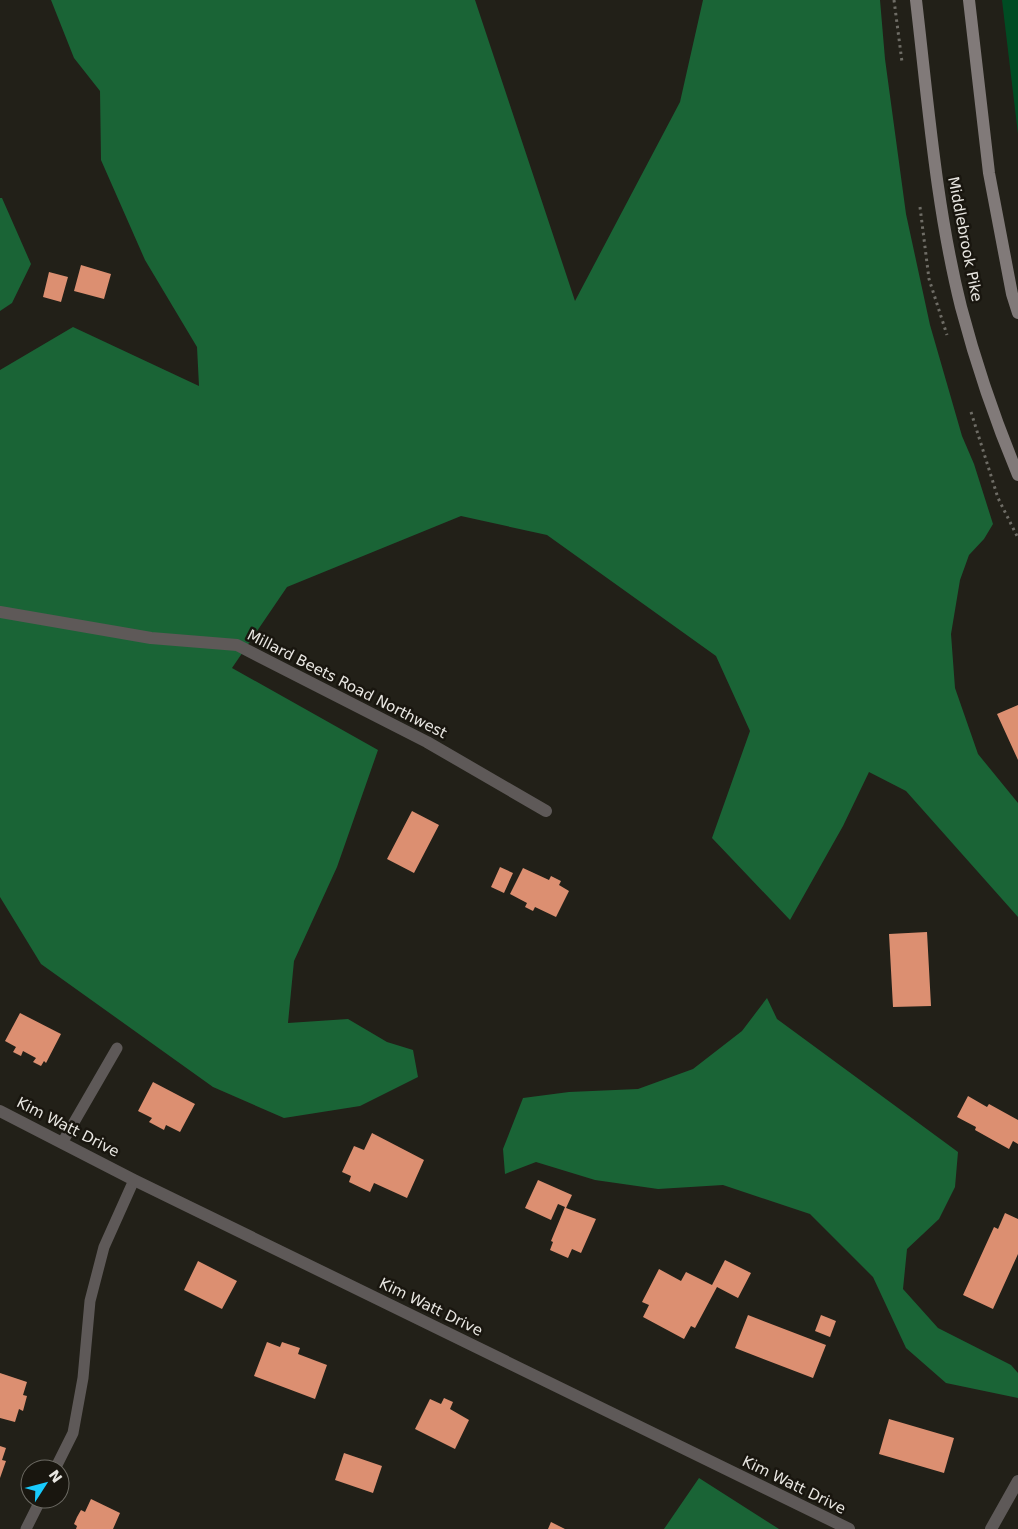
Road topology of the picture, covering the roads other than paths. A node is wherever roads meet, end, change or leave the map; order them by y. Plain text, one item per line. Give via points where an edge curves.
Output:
1 (916, 0) edge
2 (970, 0) edge
3 (1018, 313) edge
4 (1018, 475) edge
5 (0, 612) edge
6 (546, 811) dead end
7 (117, 1048) dead end
8 (0, 1111) edge
9 (62, 1142) junction
10 (134, 1180) junction
11 (60, 1459) edge
12 (1018, 1481) edge
13 (36, 1509) edge
14 (26, 1529) edge
15 (849, 1529) edge
16 (992, 1529) edge

1 - 4 main road, Middlebrook Pike via 937,181 961,306 996,421
2 - 3 main road via 989,173
5 - 6 street, Millard Beets Road Northwest via 151,638 237,645 427,742
7 - 9 lane
8 - 9 street, Kim Watt Drive
9 - 10 street, Kim Watt Drive
10 - 11 lane via 102,1256 90,1301 73,1433
10 - 15 street, Kim Watt Drive
12 - 16 street
13 - 14 lane

